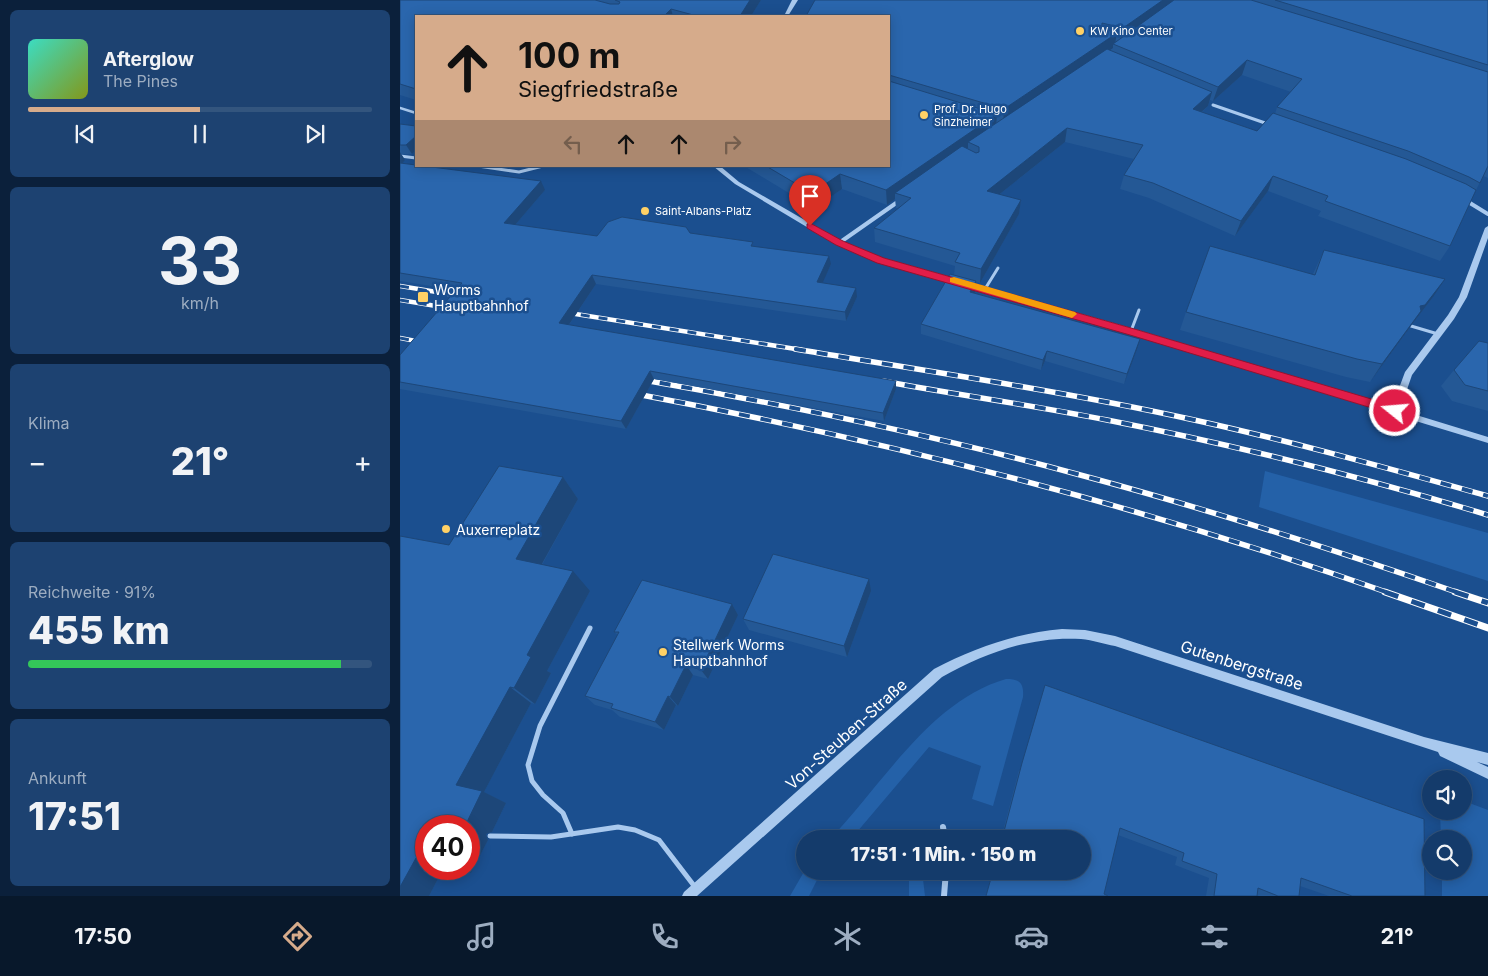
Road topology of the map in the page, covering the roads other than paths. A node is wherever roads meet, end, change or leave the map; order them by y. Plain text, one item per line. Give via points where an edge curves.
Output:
1 (795, 0) edge
2 (787, 15) edge
3 (1213, 105) edge
4 (400, 108) edge
5 (415, 113) edge
6 (1269, 124) edge
7 (400, 156) edge
8 (415, 158) edge
9 (482, 167) edge
10 (541, 167) edge
11 (717, 167) edge
12 (1458, 196) edge
13 (904, 197) edge
14 (1488, 214) edge
15 (1488, 228) edge
16 (840, 243) junction
17 (998, 268) dead end
18 (985, 289) junction
19 (1139, 310) dead end
20 (1411, 326) edge
21 (1131, 331) junction
22 (1438, 334) junction
23 (1395, 411) junction
24 (1488, 440) edge
25 (590, 628) dead end
26 (1047, 635) joint
27 (1424, 743) junction
28 (1488, 759) edge
29 (1488, 773) edge
30 (943, 827) dead end
31 (944, 830) edge
32 (572, 834) junction
33 (490, 836) dead end
34 (945, 880) edge
35 (693, 892) edge
36 (944, 896) edge

1 - 2 street
3 - 6 street
4 - 5 lane
7 - 8 lane
9 - 10 lane via 509,173
11 - 16 street via 738,183
12 - 14 street
13 - 16 street
15 - 22 street via 1463,297
16 - 18 street via 880,260
17 - 18 lane
18 - 21 street
19 - 21 lane
20 - 22 lane
21 - 23 street
22 - 23 street via 1408,374
23 - 24 street
25 - 32 lane via 540,726 528,765 532,781 563,814
26 - 27 street, Gutenbergstraße via 1082,634 1115,641
26 - 35 street, Von-Steuben-Straße via 991,647 938,673
27 - 28 street, Gutenbergstraße
27 - 29 street, Gutenbergstraße
30 - 31 street
32 - 33 lane via 526,838
32 - 35 lane via 618,828 635,830 658,840
34 - 36 street

